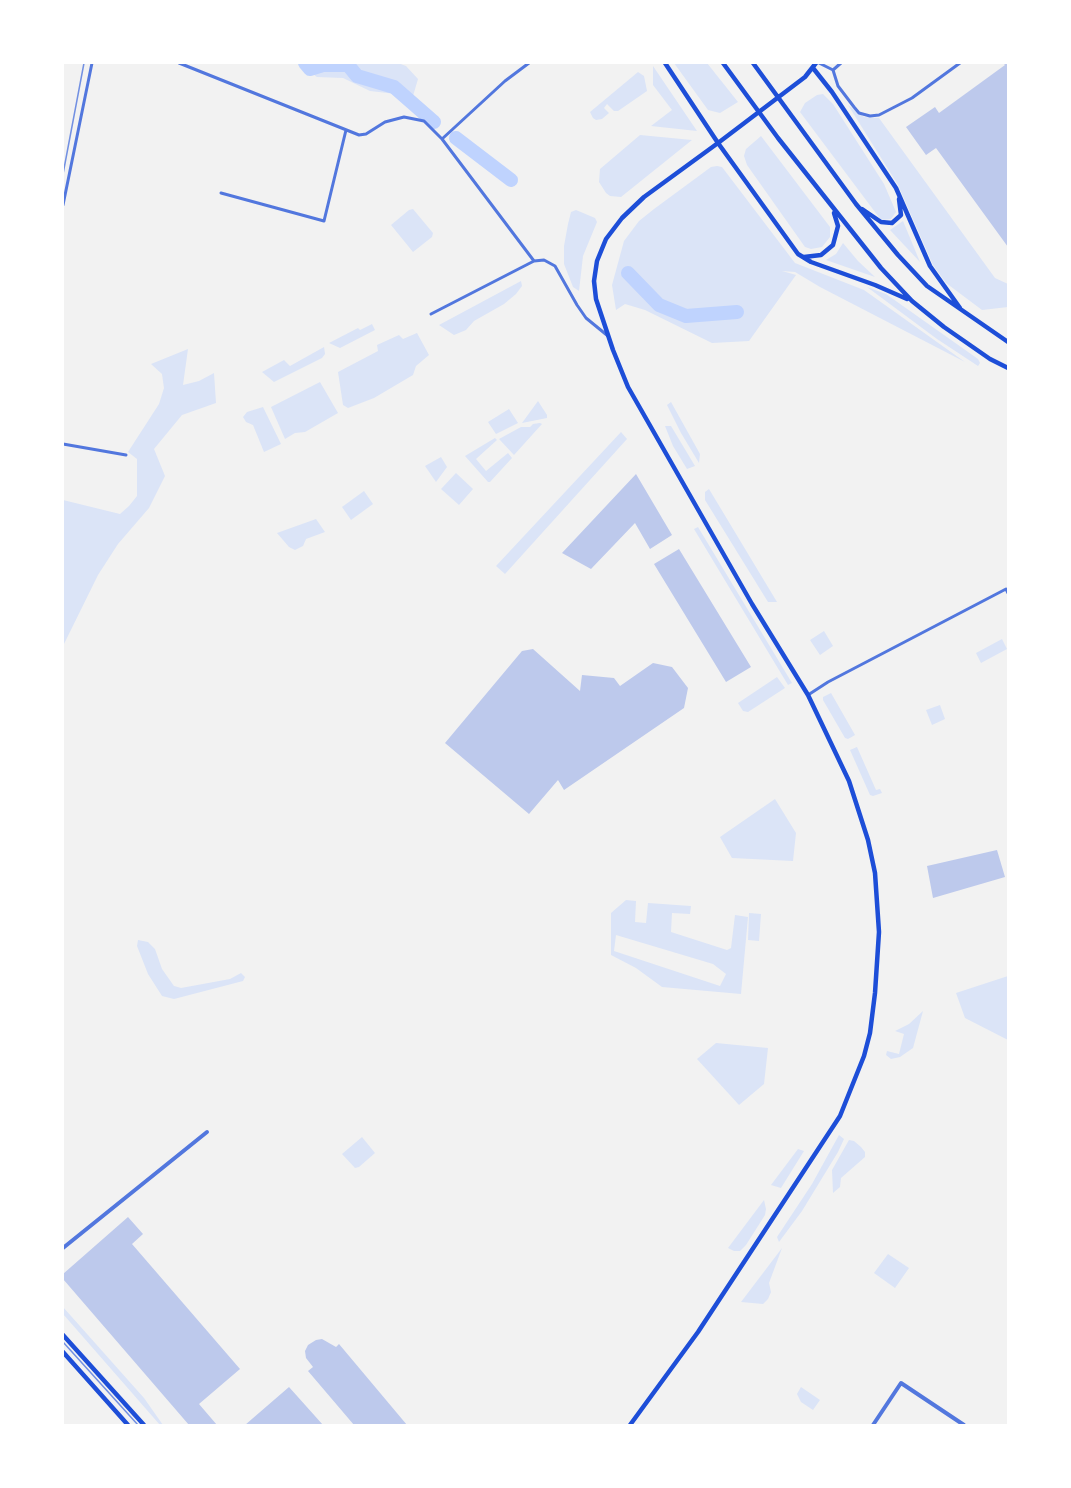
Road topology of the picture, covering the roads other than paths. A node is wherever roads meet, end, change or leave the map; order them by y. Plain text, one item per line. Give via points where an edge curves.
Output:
1 (92, 63) edge
2 (179, 63) edge
3 (529, 63) edge
4 (665, 63) edge
5 (723, 63) edge
6 (753, 63) edge
7 (841, 63) edge
8 (960, 63) edge
9 (816, 65) edge
10 (833, 70) junction
11 (346, 130) junction
12 (442, 139) junction
13 (718, 143) junction
14 (896, 188) junction
15 (221, 193) dead end
16 (856, 204) junction
17 (63, 205) edge
18 (834, 210) junction
19 (798, 254) junction
20 (534, 261) junction
21 (912, 301) junction
22 (963, 313) junction
23 (431, 314) dead end
24 (608, 336) junction
25 (1008, 342) edge
26 (1008, 368) edge
27 (63, 444) edge
28 (126, 455) dead end
29 (1008, 593) edge
30 (808, 695) junction
31 (207, 1132) dead end
32 (63, 1248) edge
33 (63, 1335) edge
34 (63, 1352) edge
35 (128, 1425) edge
36 (144, 1425) edge
37 (630, 1425) edge
38 (873, 1425) edge
39 (964, 1425) edge

1 - 17 street
2 - 11 street
3 - 12 street
4 - 13 main road
5 - 18 main road
6 - 16 main road
7 - 10 street
8 - 10 street via 912,98 870,116 854,107 838,86
9 - 10 street
9 - 13 main road
9 - 14 main road
11 - 12 street via 363,135 394,119 414,118 431,126
11 - 15 street via 324,221
12 - 20 street
13 - 19 main road
13 - 24 main road via 644,197 606,239 594,281
14 - 16 main road via 901,215 894,223 882,222
14 - 22 main road via 930,266
16 - 22 main road via 927,286
18 - 19 main road via 837,233 830,249 811,258
18 - 21 main road
19 - 21 main road
20 - 23 street
20 - 24 street via 544,260 555,266 581,312
21 - 26 main road via 944,327
22 - 25 main road
24 - 30 main road via 628,387 655,437
27 - 28 street
29 - 30 street via 1006,589
30 - 37 main road via 849,781 875,873 879,932 870,1033 852,1090 835,1125 698,1332
31 - 32 street
33 - 36 main road
34 - 35 main road
38 - 39 street via 901,1383

